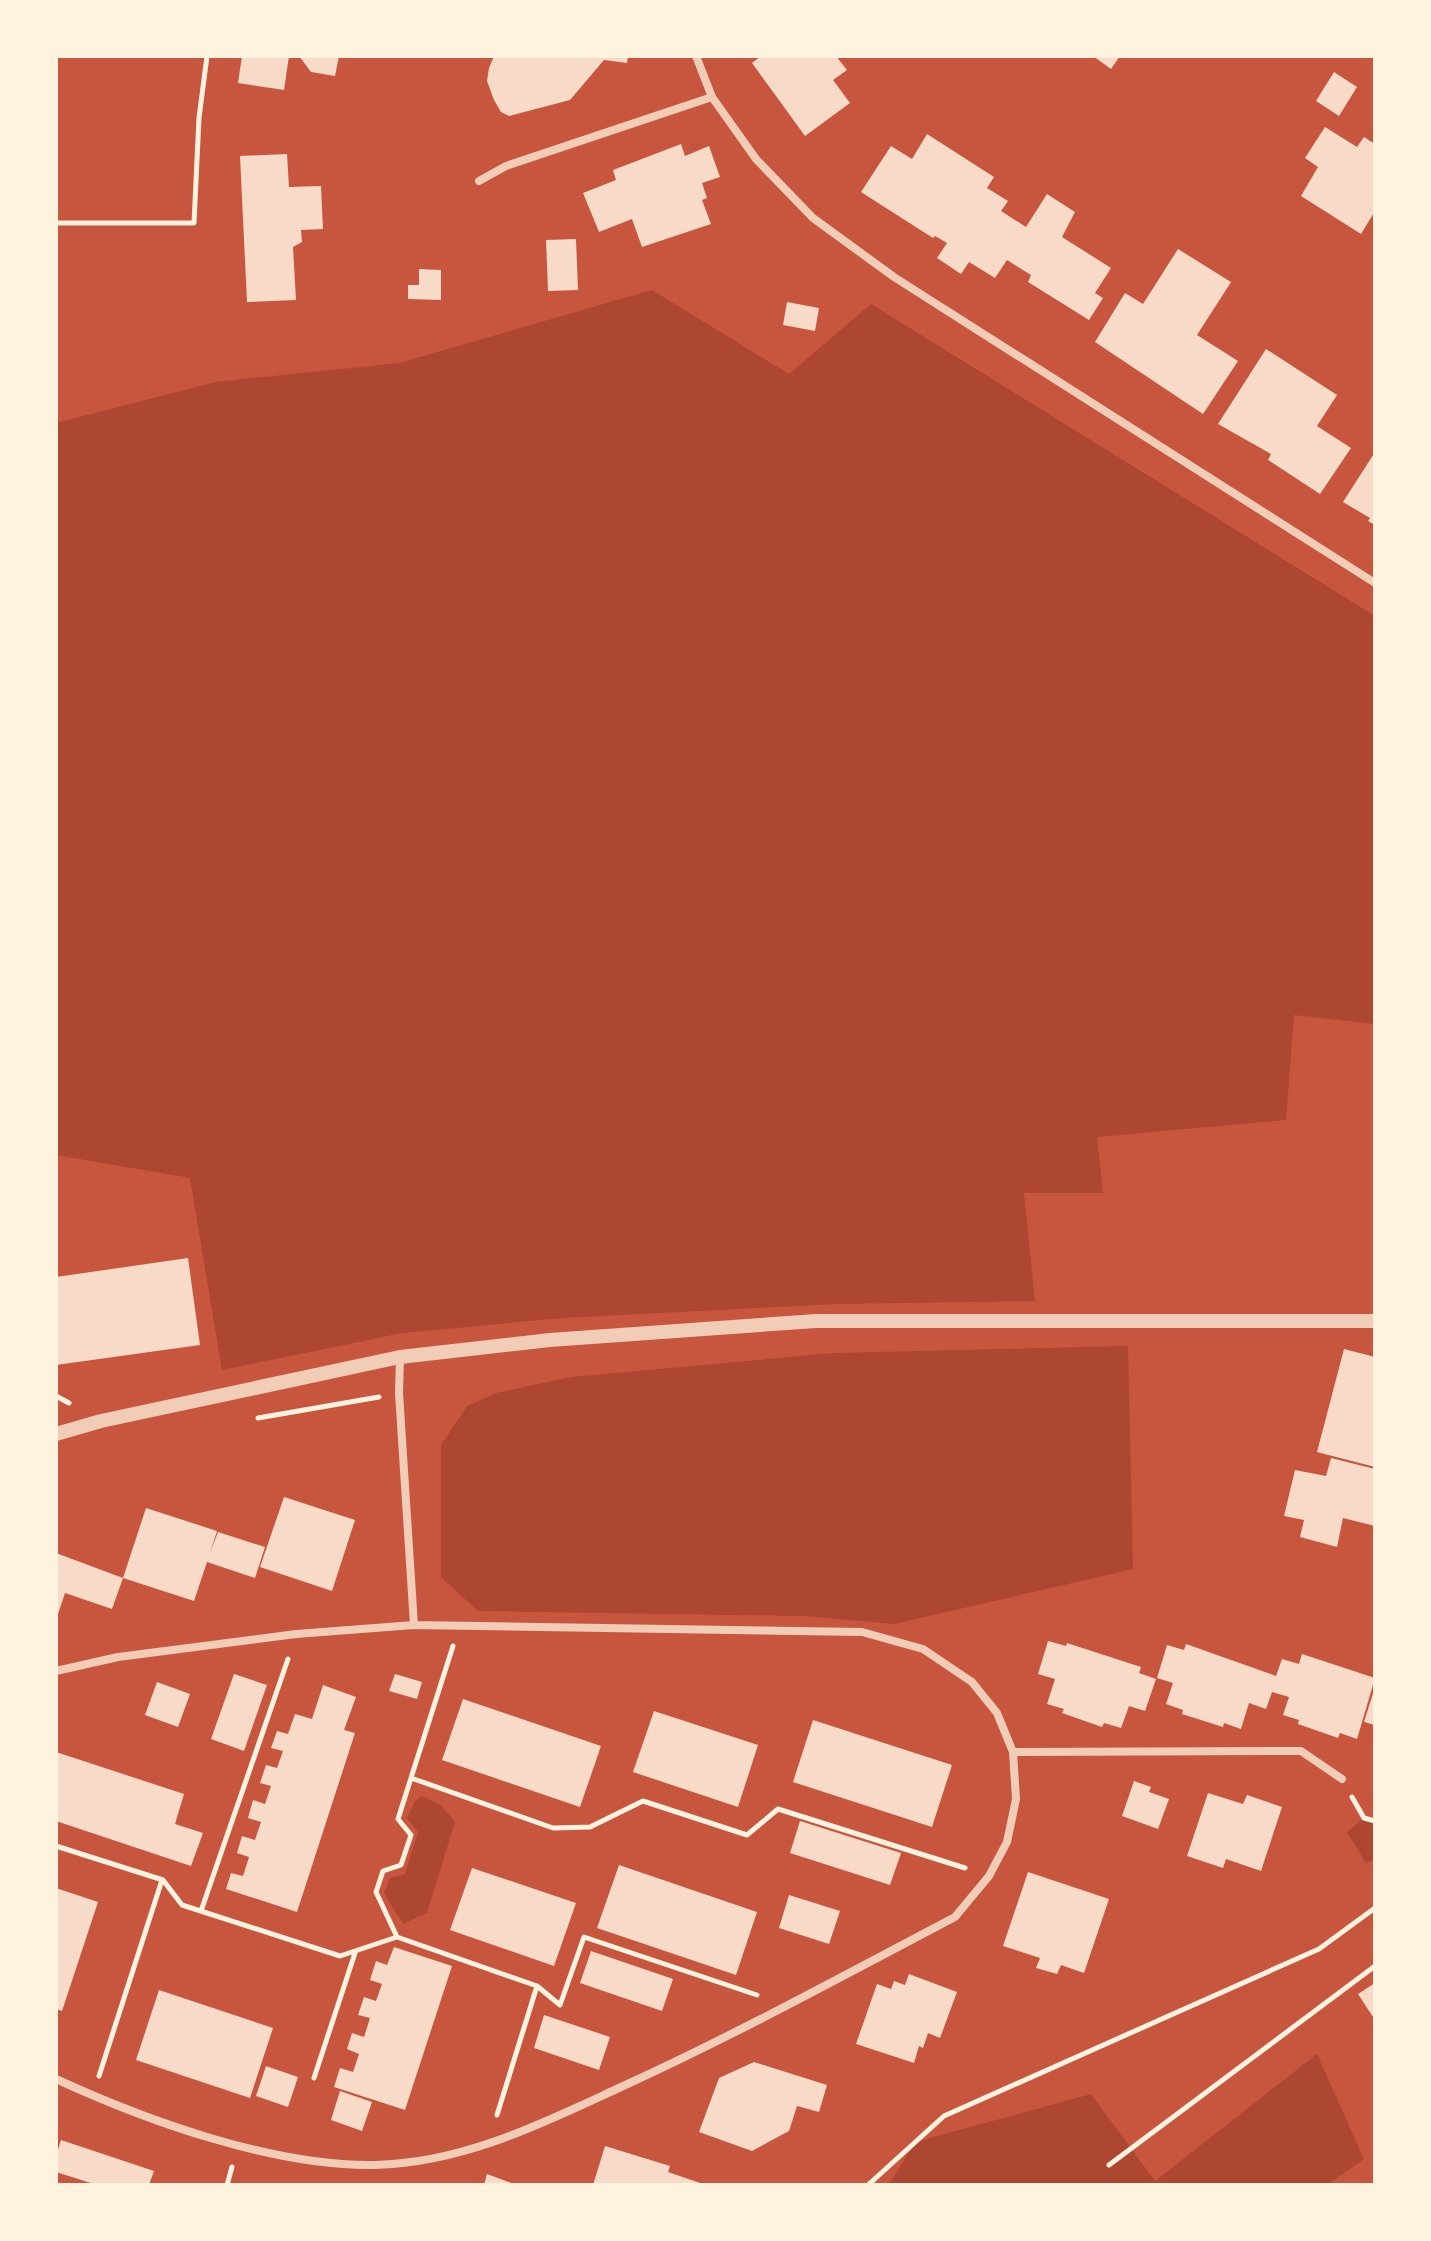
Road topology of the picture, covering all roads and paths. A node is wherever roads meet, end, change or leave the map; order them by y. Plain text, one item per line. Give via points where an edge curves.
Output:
1 (207, 56) edge
2 (696, 56) edge
3 (712, 97) junction
4 (479, 181) dead end
5 (56, 223) edge
6 (1375, 583) edge
7 (1375, 1321) edge
8 (400, 1357) junction
9 (56, 1434) edge
10 (414, 1625) junction
11 (460, 1625) junction
12 (296, 1634) junction
13 (56, 1671) edge
14 (1013, 1752) junction
15 (411, 1778) junction
16 (1342, 1779) joint
17 (1375, 1821) edge
18 (56, 1846) edge
19 (989, 1876) junction
20 (163, 1880) junction
21 (1375, 1908) edge
22 (201, 1911) junction
23 (397, 1937) junction
24 (356, 1952) junction
25 (1375, 1966) edge
26 (537, 1986) junction
27 (786, 2005) junction
28 (314, 2078) dead end
29 (56, 2079) edge
30 (93, 2096) junction
31 (488, 2145) junction
32 (1109, 2165) dead end
33 (868, 2185) edge

1 - 5 path via 194,223
2 - 3 street
3 - 4 street via 506,166
3 - 6 street via 756,159 825,227 894,277
7 - 8 street via 816,1321 550,1340
8 - 9 street
8 - 10 street
10 - 11 street
10 - 12 street
11 - 14 street via 862,1632 923,1649 972,1682 997,1713
11 - 15 path
12 - 13 street via 118,1657
12 - 22 path
14 - 16 street via 1301,1751
14 - 19 street via 1016,1799 1007,1842
15 - 19 path via 553,1828 590,1827 643,1801 747,1835 778,1809
15 - 23 path via 398,1819 411,1835 401,1865 383,1871 376,1892
16 - 17 path via 1364,1818
18 - 20 path
19 - 27 street via 955,1917
20 - 22 path via 182,1905
20 - 30 path
21 - 33 path via 1319,1949 944,2116
22 - 24 path via 340,1956
23 - 24 path
23 - 26 path
24 - 28 path
25 - 32 path
26 - 27 path via 560,2005 584,1937
26 - 31 path
27 - 31 street via 664,2069
29 - 30 street
30 - 31 street via 288,2157 376,2165

